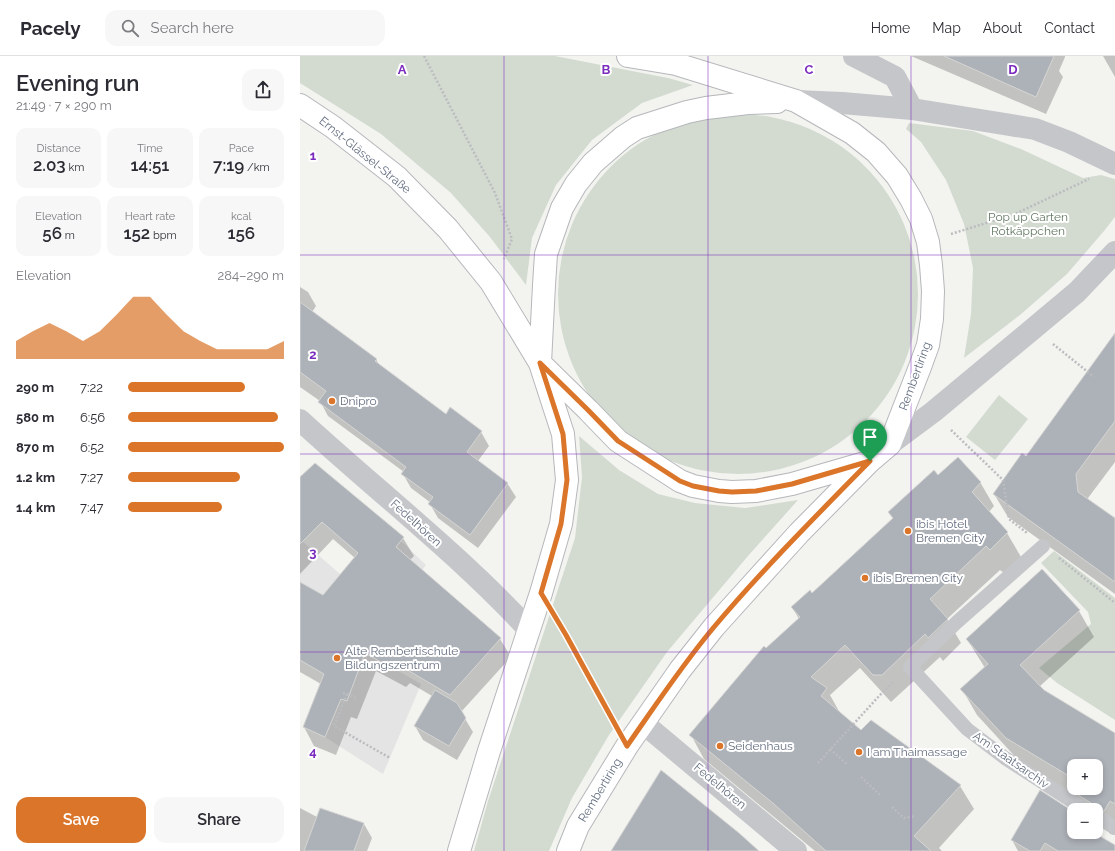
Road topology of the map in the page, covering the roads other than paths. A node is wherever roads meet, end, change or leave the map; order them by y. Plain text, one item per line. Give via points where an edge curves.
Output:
1 (628, 56) edge
2 (854, 56) edge
3 (796, 101) junction
4 (300, 105) edge
5 (912, 109) junction
6 (1115, 164) edge
7 (1115, 252) edge
8 (540, 363) junction
9 (304, 431) edge
10 (890, 444) junction
11 (870, 461) junction
12 (1043, 546) road end
13 (529, 630) junction
14 (643, 723) junction
15 (1075, 803) edge
16 (1103, 820) edge
17 (1115, 828) edge
18 (459, 851) edge
19 (568, 851) edge
20 (796, 851) edge

1 - 3 main road, Rembertiring via 676,64
2 - 5 street via 895,77
3 - 5 street
3 - 8 main road via 748,103 687,112 637,128 593,163 576,184 562,208 546,254
3 - 10 main road, Rembertiring via 852,133 876,152 911,199 928,242 933,291 928,345
4 - 8 main road, Ernst-Glässel-Straße via 333,127 396,177 448,229 491,282
5 - 6 street via 1035,129
7 - 10 street, Rembertiring via 1077,292
8 - 11 main road via 618,441 680,481 693,486 719,491 756,491 792,484
8 - 13 main road via 563,434 567,480 561,524
9 - 13 street, Fedelhören via 376,486 503,602
10 - 11 main road, Rembertiring
11 - 14 main road, Rembertiring via 799,533 714,627
12 - 15 lane, Am Staatsarchiv via 910,667 967,729 1005,758
13 - 18 main road
14 - 19 main road, Rembertiring via 578,826
14 - 20 street, Fedelhören
16 - 17 lane

